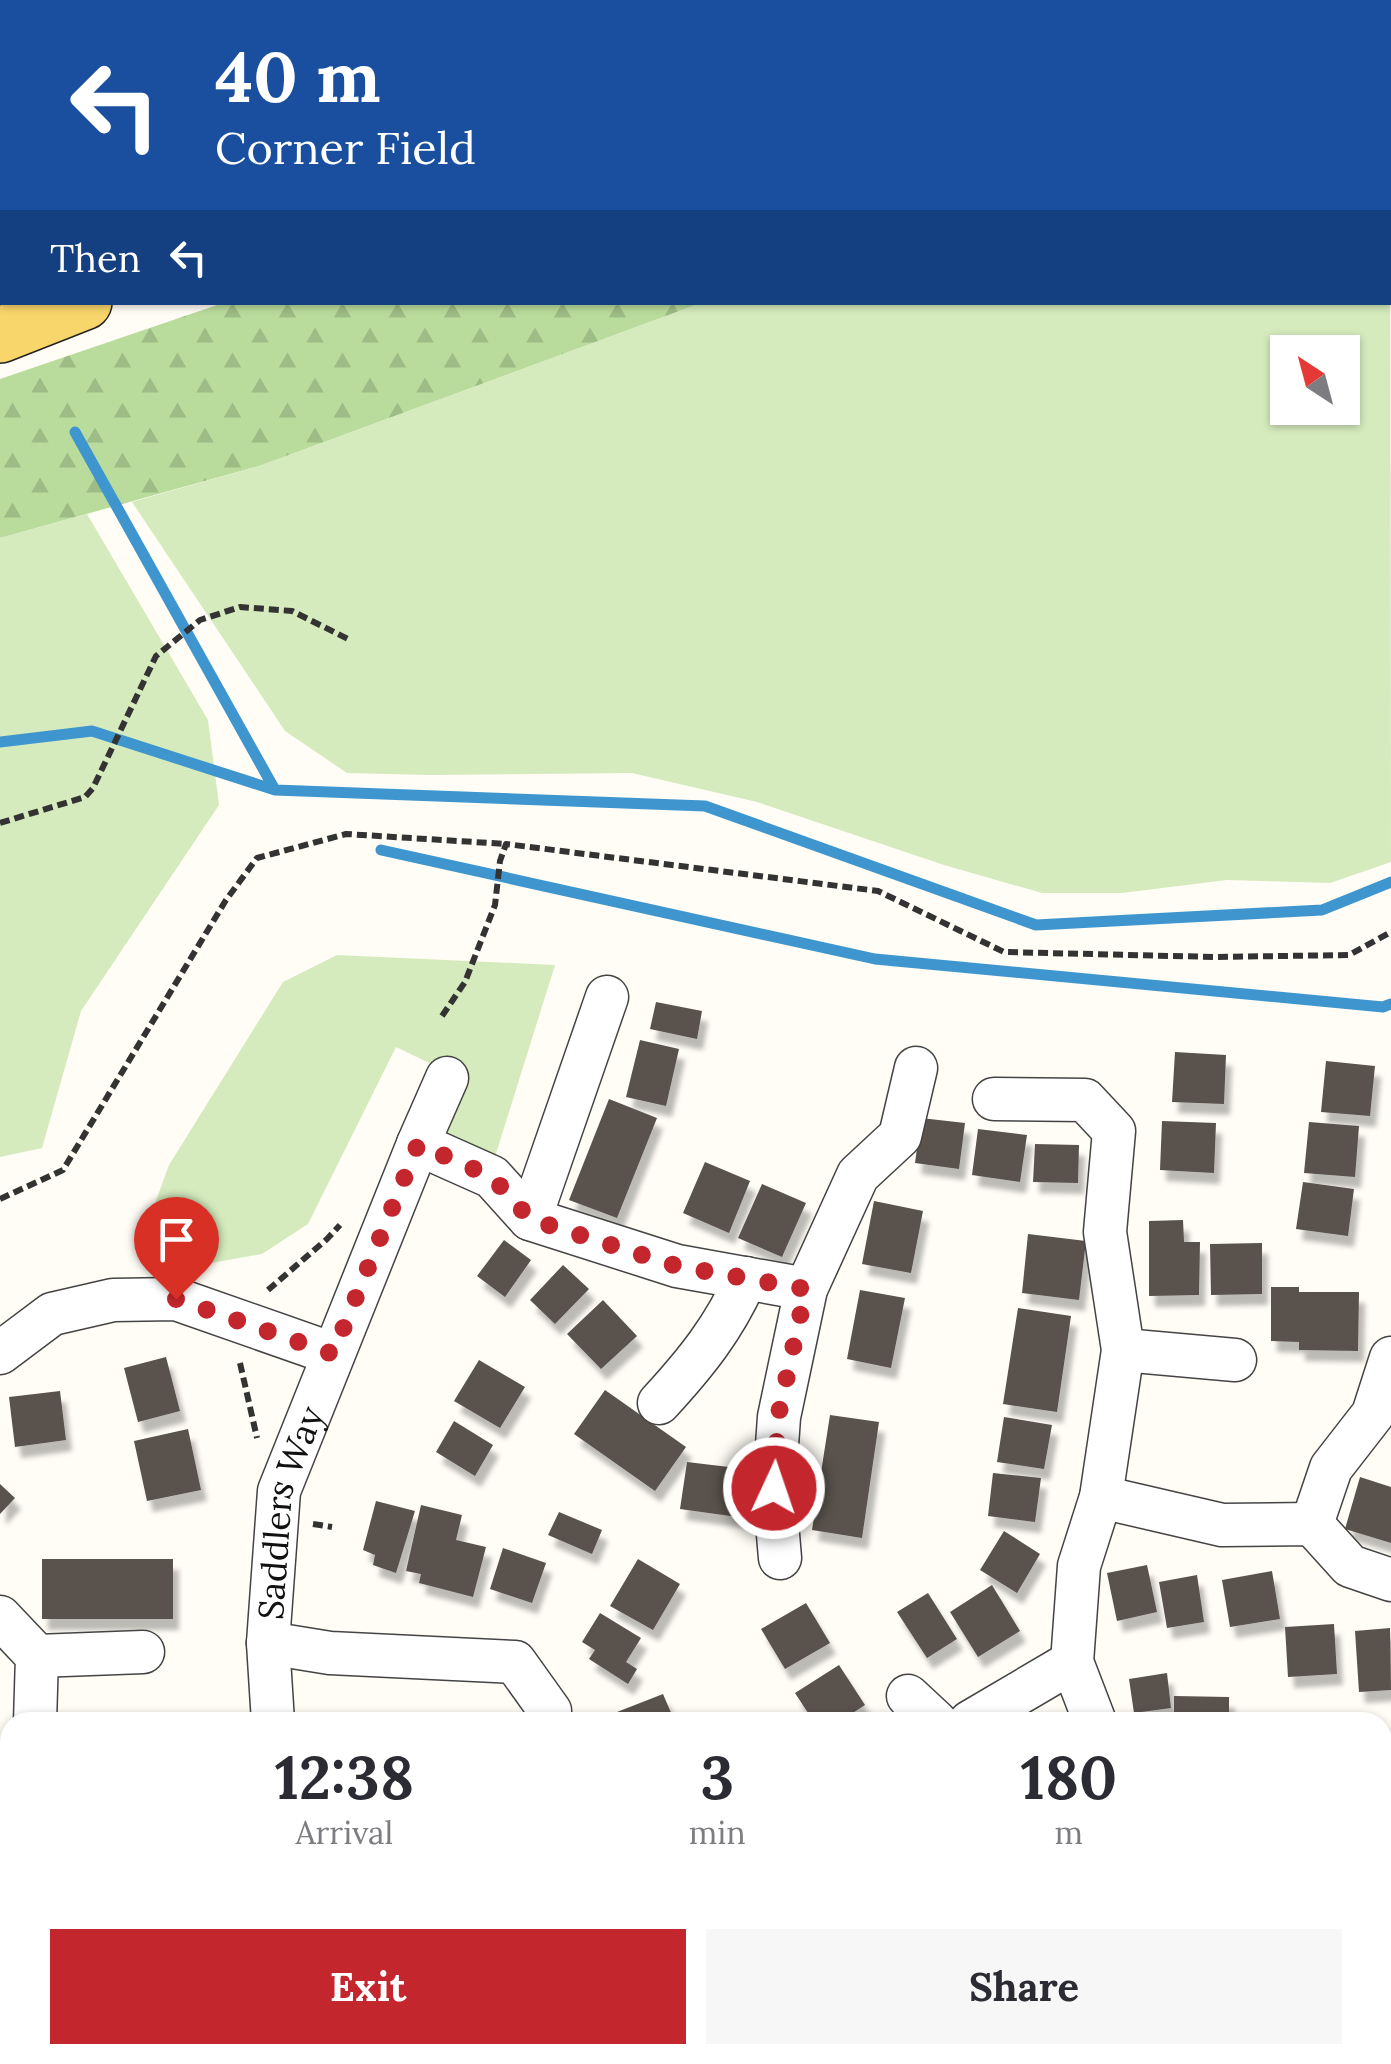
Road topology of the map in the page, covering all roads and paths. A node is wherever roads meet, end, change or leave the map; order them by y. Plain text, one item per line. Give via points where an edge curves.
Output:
1 (77, 305) edge
2 (0, 336) edge
3 (350, 640) dead end
4 (0, 824) edge
5 (506, 844) junction
6 (1391, 932) edge
7 (608, 997) dead end
8 (442, 1016) dead end
9 (916, 1068) dead end
10 (447, 1078) dead end
11 (994, 1098) dead end
12 (418, 1144) junction
13 (0, 1199) edge
14 (347, 1218) dead end
15 (530, 1219) junction
16 (746, 1278) junction
17 (806, 1289) junction
18 (245, 1322) junction
19 (1123, 1350) junction
20 (0, 1353) edge
21 (333, 1354) junction
22 (1391, 1358) edge
23 (1235, 1360) dead end
24 (659, 1403) dead end
25 (1101, 1497) junction
26 (1312, 1524) junction
27 (780, 1558) dead end
28 (1391, 1580) edge
29 (0, 1617) edge
30 (268, 1644) junction
31 (144, 1652) dead end
32 (37, 1656) junction
33 (1072, 1662) junction
34 (35, 1712) edge
35 (272, 1712) edge
36 (550, 1712) edge
37 (987, 1712) edge
38 (1091, 1712) edge

1 - 2 main road
3 - 4 path via 292,611 240,607 200,620 156,656 85,797
5 - 6 path via 878,891 1004,952 1349,954
5 - 8 path via 494,905 465,982
5 - 13 path via 346,834 257,858 63,1170
7 - 15 street
9 - 17 street via 900,1136 858,1176
10 - 12 street, Saddlers Way
11 - 19 street via 1085,1100 1114,1131 1105,1232
12 - 15 street via 492,1177
12 - 21 street, Saddlers Way
14 - 18 path via 250,1306
15 - 16 street via 677,1266
16 - 17 street
16 - 24 street via 733,1309
17 - 27 street via 778,1417 774,1488
18 - 20 street via 176,1299 114,1300 52,1314
18 - 21 street
19 - 23 street
19 - 25 street
21 - 30 street, Saddlers Way via 279,1492
22 - 26 street via 1373,1414 1332,1468
25 - 26 street via 1222,1524
25 - 33 street via 1080,1566
26 - 28 street via 1350,1566
29 - 32 street
30 - 35 street, Saddlers Way
30 - 36 street via 515,1662
31 - 32 street
32 - 34 street
33 - 37 street
33 - 38 street

